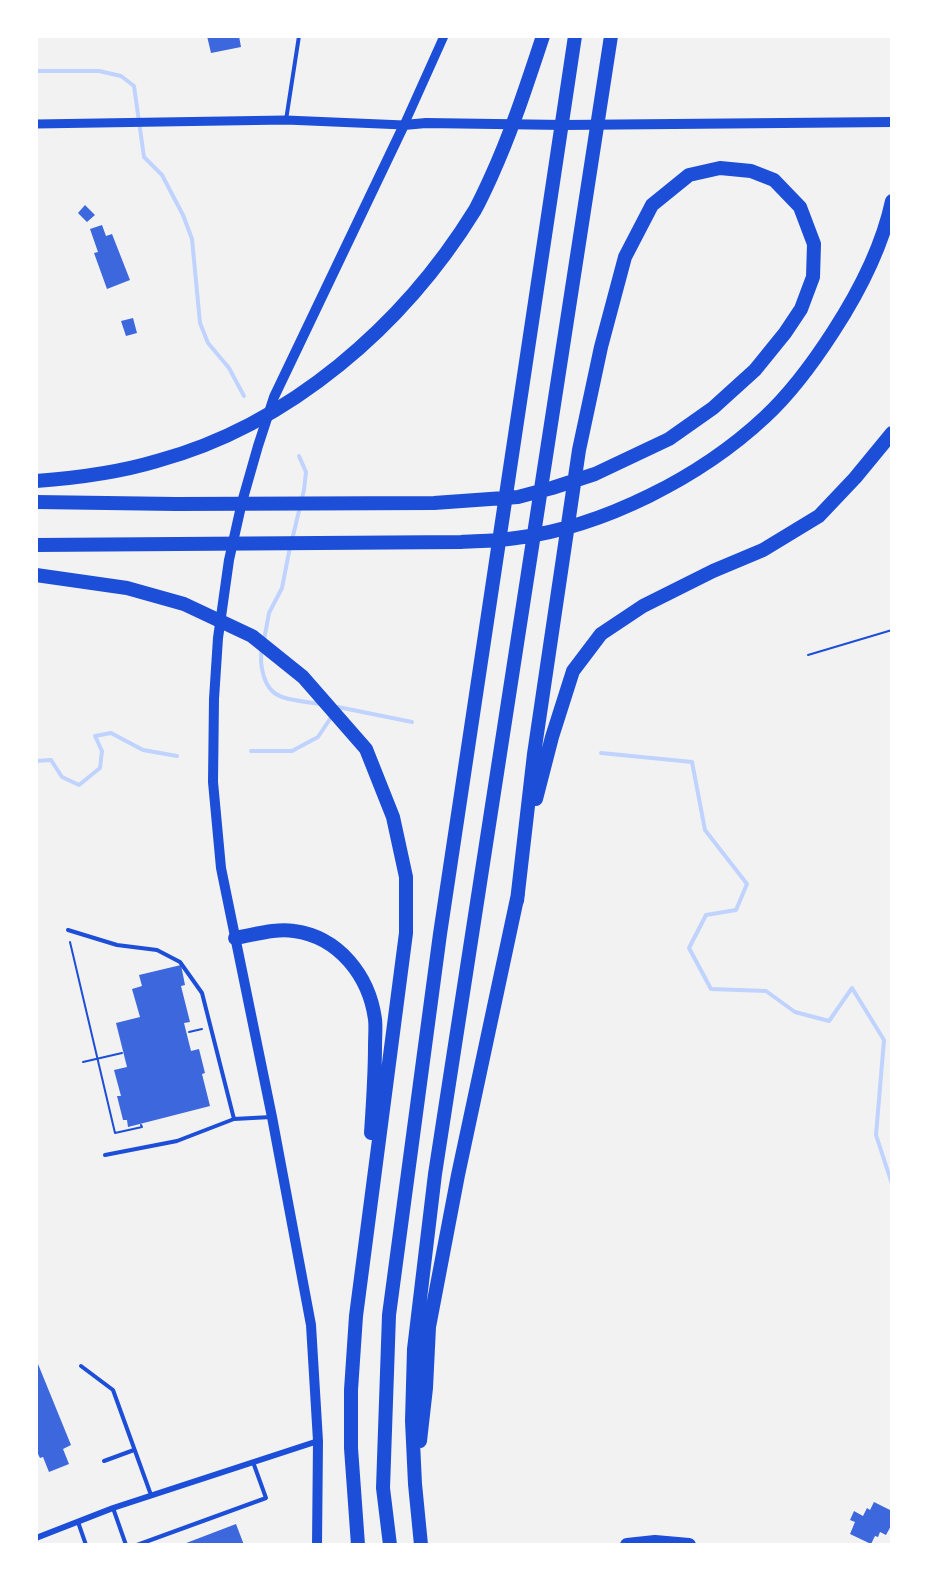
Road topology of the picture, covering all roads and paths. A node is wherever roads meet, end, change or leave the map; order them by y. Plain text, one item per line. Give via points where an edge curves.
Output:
1 (299, 36) edge
2 (444, 36) edge
3 (543, 36) edge
4 (575, 36) edge
5 (611, 36) edge
6 (286, 120) junction
7 (892, 122) edge
8 (36, 124) edge
9 (404, 125) junction
10 (892, 201) edge
11 (892, 433) edge
12 (36, 481) edge
13 (36, 502) edge
14 (36, 545) edge
15 (36, 575) edge
16 (892, 630) edge
17 (808, 655) dead end
18 (517, 901) junction
19 (68, 930) dead end
20 (236, 938) junction
21 (70, 942) dead end
22 (210, 1026) junction
23 (189, 1032) dead end
24 (122, 1053) dead end
25 (98, 1059) junction
26 (83, 1062) dead end
27 (272, 1117) junction
28 (234, 1119) junction
29 (141, 1125) dead end
30 (105, 1155) dead end
31 (365, 1234) junction
32 (81, 1366) dead end
33 (318, 1441) junction
34 (134, 1450) junction
35 (104, 1461) dead end
36 (253, 1462) junction
37 (415, 1484) junction
38 (152, 1496) junction
39 (112, 1508) junction
40 (78, 1522) junction
41 (36, 1538) edge
42 (86, 1545) edge
43 (126, 1545) edge
44 (137, 1545) edge
45 (317, 1545) edge
46 (358, 1545) edge
47 (390, 1545) edge
48 (421, 1545) edge
49 (627, 1545) edge
50 (688, 1545) edge

1 - 6 lane
2 - 9 street
3 - 12 highway via 501,156 476,209 430,274 390,321 351,356 252,424 193,449 110,473
4 - 47 highway via 440,934 389,1315 382,1488
5 - 37 highway via 435,1174 414,1349
6 - 8 street
6 - 9 street
7 - 9 main road
9 - 20 main road via 274,397 229,560 218,638 213,782 221,868
10 - 14 highway via 872,264 842,318 806,372 766,417 727,449 684,476 592,519 516,538 461,542
11 - 18 highway via 819,516 763,549 644,606 601,634 573,671 552,737
13 - 18 highway via 434,503 518,497 595,474 669,439 713,408 755,370 801,309 813,278 814,244 800,207 774,180 751,171 720,168 689,175 652,205 625,257 579,450 534,754
15 - 31 highway via 128,588 184,604 252,636 303,677 366,749 393,817 405,878 406,933
16 - 17 path
18 - 37 highway via 429,1327
19 - 22 lane via 117,945 157,950 180,962 202,993
20 - 27 main road
20 - 31 highway via 292,931 317,936 339,949 369,994 375,1020 375,1068
21 - 25 path
22 - 23 path
22 - 28 lane
24 - 25 path
25 - 26 path
25 - 29 path via 116,1133
27 - 28 lane
27 - 33 main road via 311,1325
28 - 30 lane via 177,1141
31 - 46 highway via 351,1390
32 - 34 lane via 113,1390
33 - 36 street
33 - 45 main road
34 - 35 lane
34 - 38 lane
36 - 38 street
36 - 44 lane via 266,1498
37 - 48 highway
38 - 39 street
39 - 40 street
39 - 43 lane
40 - 41 street
40 - 42 lane
49 - 50 highway

